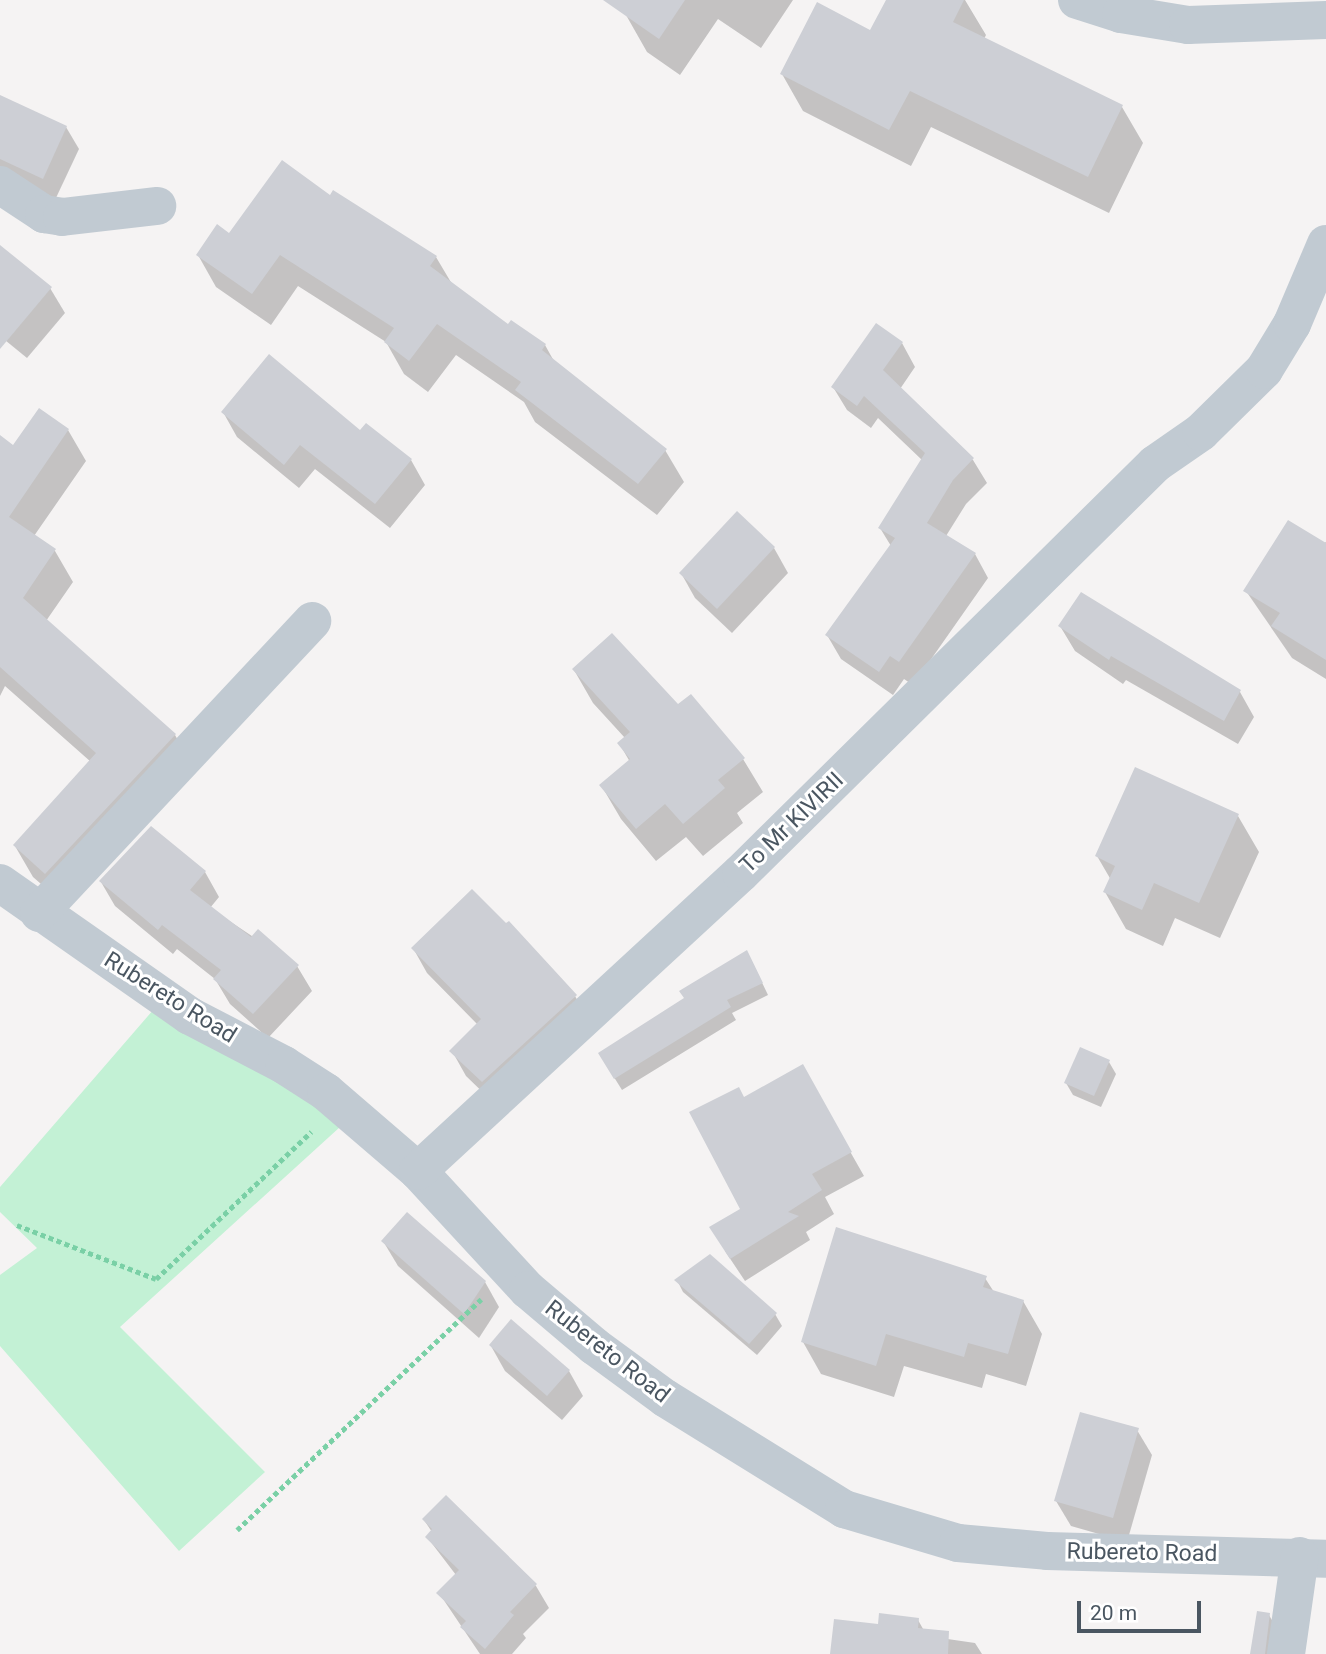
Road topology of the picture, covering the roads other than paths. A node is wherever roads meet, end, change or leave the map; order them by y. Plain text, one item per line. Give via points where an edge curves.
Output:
1 (1077, 0) edge
2 (1326, 20) edge
3 (0, 185) edge
4 (157, 206) dead end
5 (1326, 244) edge
6 (312, 621) dead end
7 (0, 883) edge
8 (39, 913) junction
9 (418, 1171) junction
10 (1313, 1557) edge
11 (1286, 1654) edge

1 - 2 street via 1121,14 1188,25
3 - 4 street via 44,214 62,217
5 - 9 street, To Mr KIVIRII via 1292,324 1264,370 1201,432 1155,464 741,873
6 - 8 street
7 - 8 street, Rubereto Road
8 - 9 street, Rubereto Road via 190,1016 284,1065
9 - 10 street, Rubereto Road via 510,1272 594,1346 665,1398 844,1509 958,1543 1047,1551
10 - 11 street

